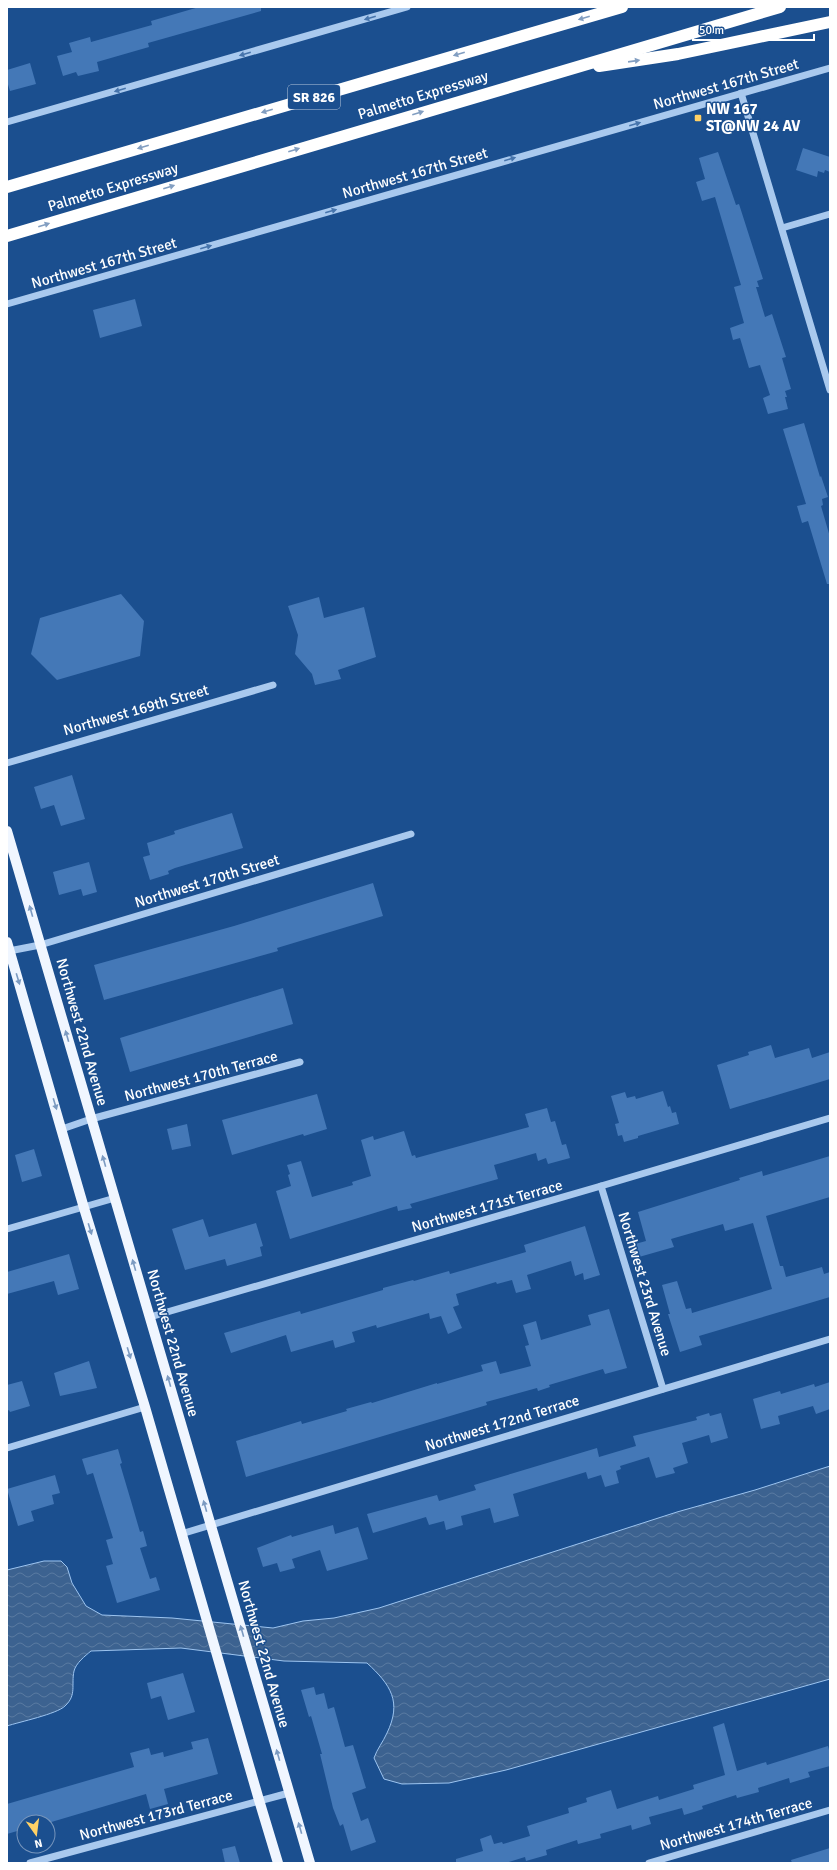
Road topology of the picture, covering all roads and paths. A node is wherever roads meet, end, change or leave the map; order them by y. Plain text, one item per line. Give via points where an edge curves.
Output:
1 (407, 7) edge
2 (622, 7) edge
3 (780, 7) edge
4 (830, 22) edge
5 (830, 68) edge
6 (554, 73) junction
7 (741, 93) junction
8 (7, 122) edge
9 (7, 187) edge
10 (830, 214) edge
11 (782, 228) junction
12 (7, 236) edge
13 (7, 304) edge
14 (830, 390) edge
15 (273, 685) dead end
16 (7, 763) edge
17 (7, 831) edge
18 (411, 834) dead end
19 (40, 945) junction
20 (8, 946) edge
21 (300, 1062) dead end
22 (830, 1118) edge
23 (92, 1119) junction
24 (62, 1129) junction
25 (601, 1186) junction
26 (115, 1198) junction
27 (84, 1208) junction
28 (7, 1229) edge
29 (150, 1317) junction
30 (830, 1339) edge
31 (663, 1389) junction
32 (145, 1407) junction
33 (7, 1448) edge
34 (210, 1524) junction
35 (181, 1534) junction
36 (290, 1793) junction
37 (258, 1800) junction
38 (830, 1810) edge
39 (30, 1863) edge
40 (278, 1863) edge
41 (310, 1863) edge
42 (649, 1863) edge

1 -> 8 street
2 -> 9 highway, Palmetto Expressway / SR 826
3 - 6 highway, Palmetto Expressway
6 -> 4 highway via 678,54
5 - 7 street, Northwest 167th Street
12 -> 6 highway, Palmetto Expressway
7 - 11 street
13 -> 7 street, Northwest 167th Street
10 - 11 street
11 - 14 street
15 - 16 street, Northwest 169th Street
19 -> 17 main road, Northwest 22nd Avenue
18 - 19 street, Northwest 170th Street
19 - 20 street, Northwest 170th Street
23 -> 19 main road, Northwest 22nd Avenue
20 -> 24 main road
21 - 23 street, Northwest 170th Terrace
22 - 25 street, Northwest 171st Terrace
23 - 24 street, Northwest 170th Terrace
26 -> 23 main road, Northwest 22nd Avenue
24 - 27 main road
25 - 29 street, Northwest 171st Terrace
25 - 31 street, Northwest 23rd Avenue
26 - 27 street
29 -> 26 main road, Northwest 22nd Avenue
27 - 28 street
27 -> 32 main road
34 -> 29 main road, Northwest 22nd Avenue
30 - 31 street, Northwest 172nd Terrace
31 - 34 street, Northwest 172nd Terrace
32 - 33 street
32 - 35 main road
34 - 35 street, Northwest 172nd Terrace
36 -> 34 main road, Northwest 22nd Avenue
35 - 37 main road
36 - 37 street, Northwest 173rd Terrace
41 -> 36 main road, Northwest 22nd Avenue
37 - 39 street, Northwest 173rd Terrace
37 - 40 main road
38 - 42 street, Northwest 174th Terrace

